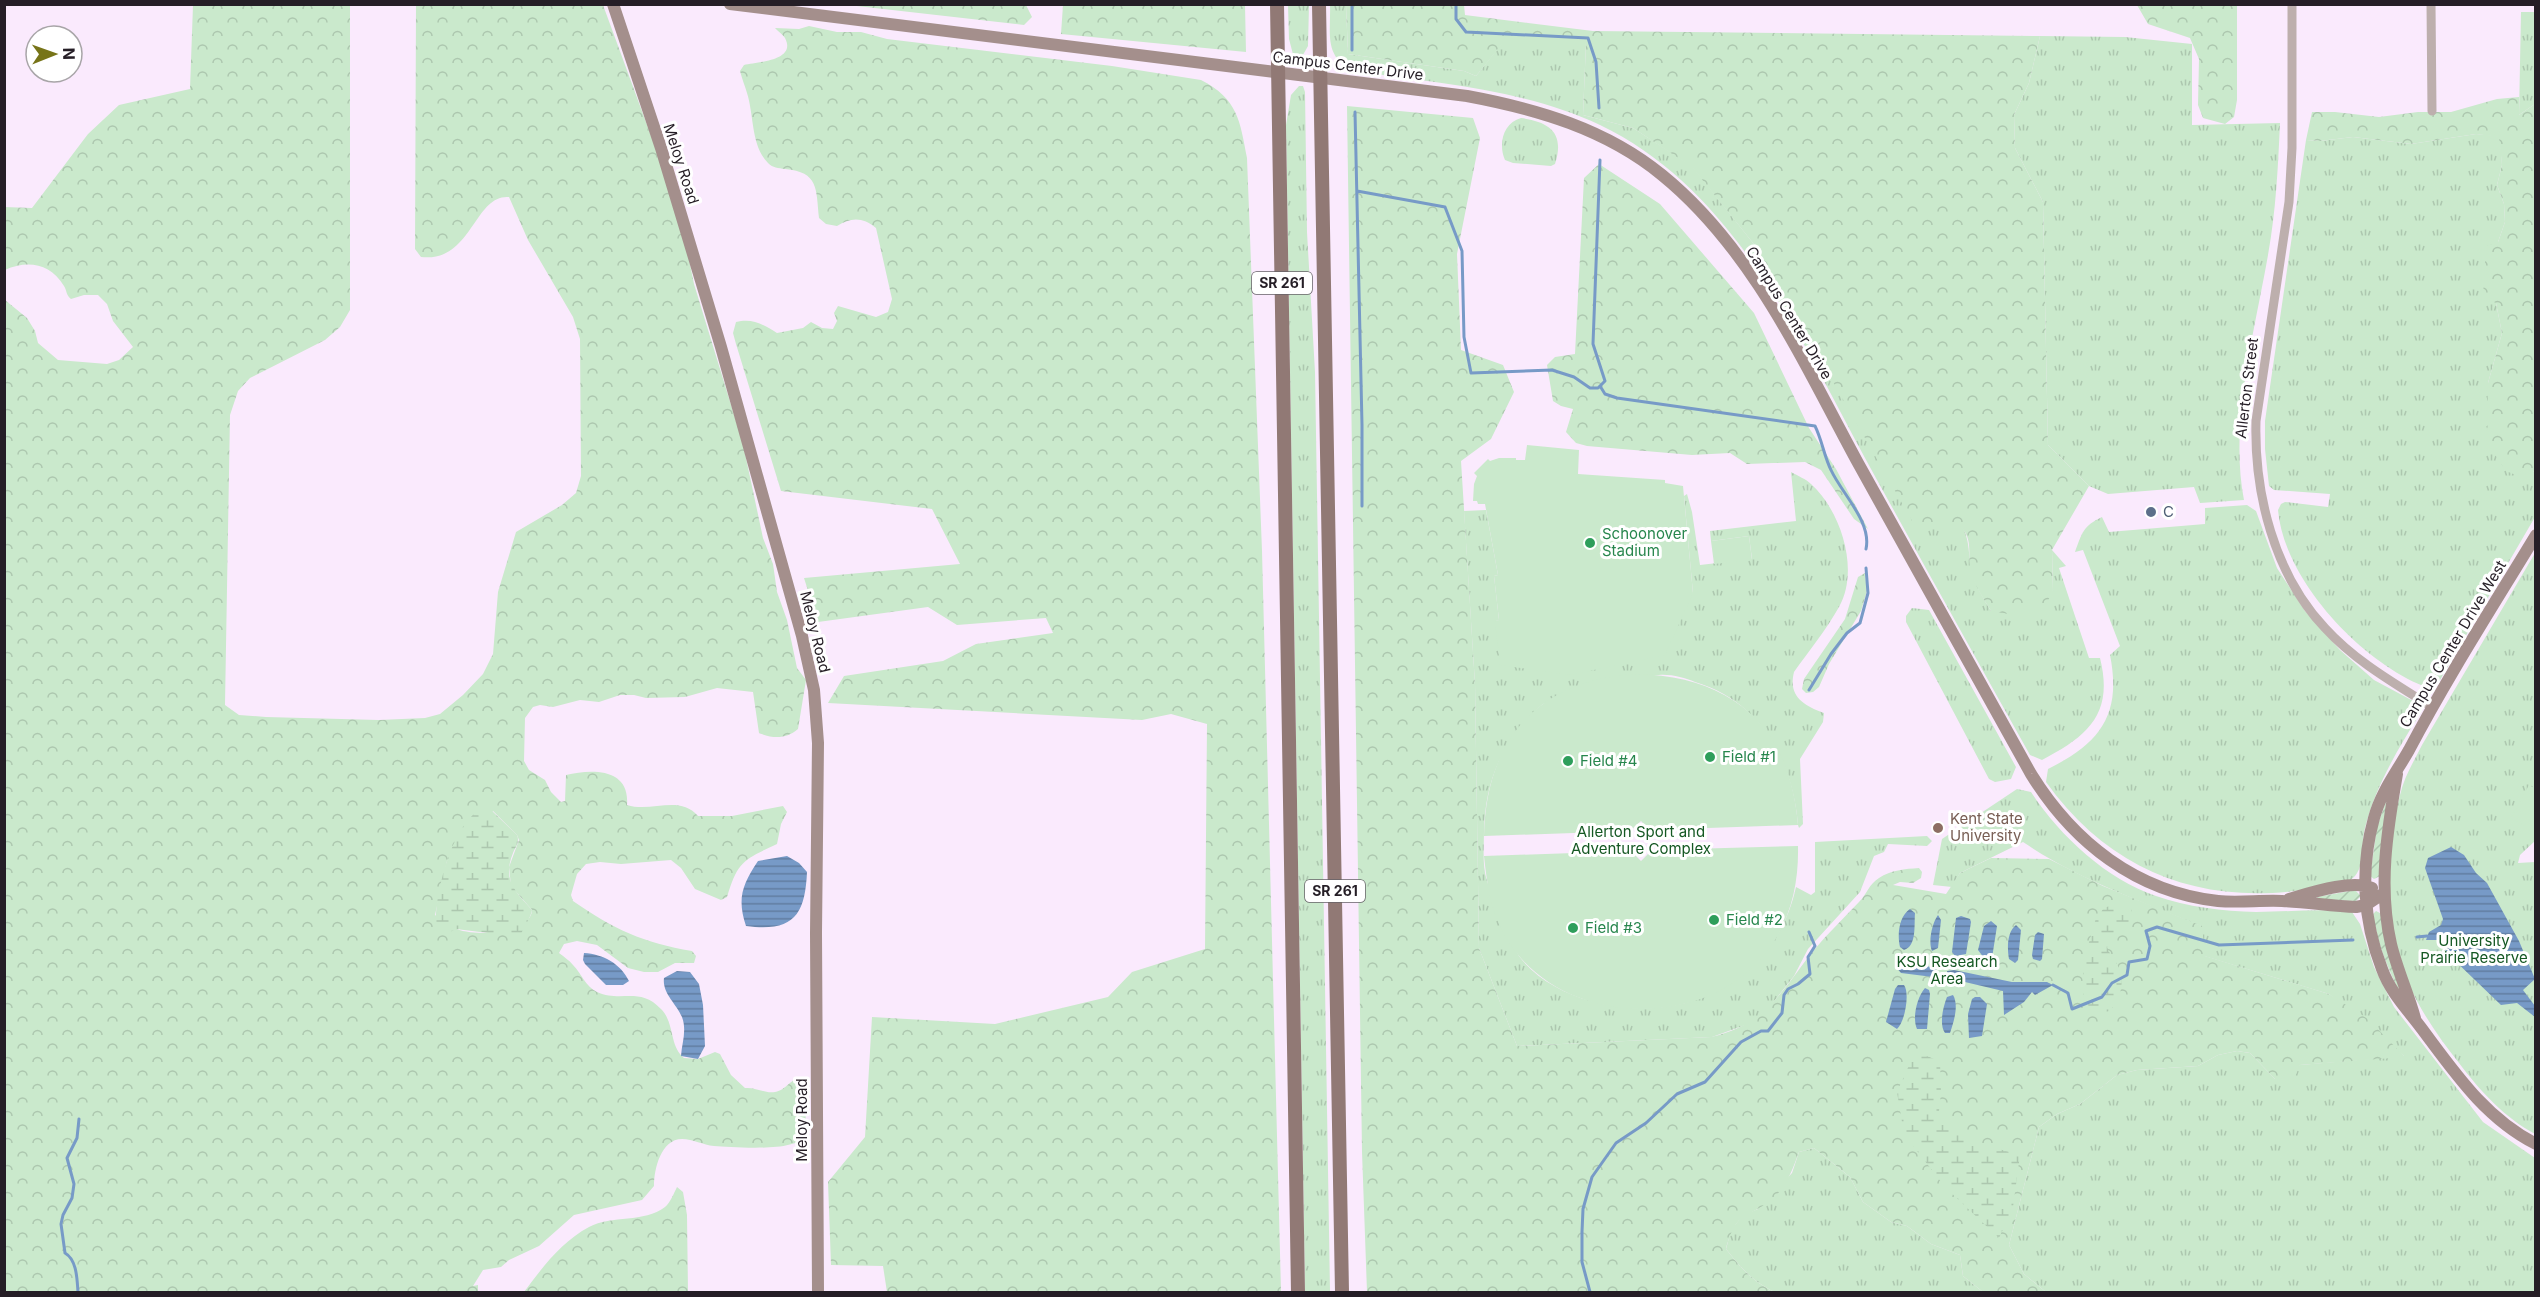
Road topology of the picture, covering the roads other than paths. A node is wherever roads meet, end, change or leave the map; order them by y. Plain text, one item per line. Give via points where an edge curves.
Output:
1 (612, 4) edge
2 (730, 4) edge
3 (1277, 4) edge
4 (1319, 4) edge
5 (2292, 4) edge
6 (2431, 4) edge
7 (1278, 72) junction
8 (1321, 77) junction
9 (2432, 111) dead end
10 (2535, 535) edge
11 (2432, 707) junction
12 (2398, 770) junction
13 (2365, 885) junction
14 (2384, 893) junction
15 (2282, 901) junction
16 (2366, 905) junction
17 (2416, 1020) junction
18 (2535, 1144) edge
19 (818, 1293) edge
20 (1298, 1293) edge
21 (1342, 1293) edge

1 - 19 street, Meloy Road via 718,336 814,690 818,743
2 - 7 street, Campus Center Drive
3 - 7 main road, SR 261
4 - 8 main road, SR 261
5 - 11 street, Allerton Street via 2289,202 2256,420 2260,488 2271,532 2308,608 2325,629 2368,666
6 - 9 street
7 - 8 street, Campus Center Drive
7 - 20 main road, SR 261
8 - 15 street, Campus Center Drive via 1467,96 1538,112 1613,142 1669,181 1710,220 1763,293 2046,800 2097,853 2138,876 2173,890 2216,900
8 - 21 main road, SR 261
10 - 11 street, Campus Center Drive West
11 - 12 street, Campus Center Drive West
12 - 13 street, Campus Center Drive West via 2382,792 2374,818
12 - 14 street, Campus Center Drive West via 2385,848
13 - 14 street, Campus Center Drive
13 - 15 street, Campus Center Drive
13 - 16 street
14 - 16 street
14 - 17 street, Campus Center Drive West via 2395,962
15 - 16 street, Campus Center Drive via 2344,907
16 - 17 street via 2382,970 2399,1001
17 - 18 street via 2481,1105 2502,1124

